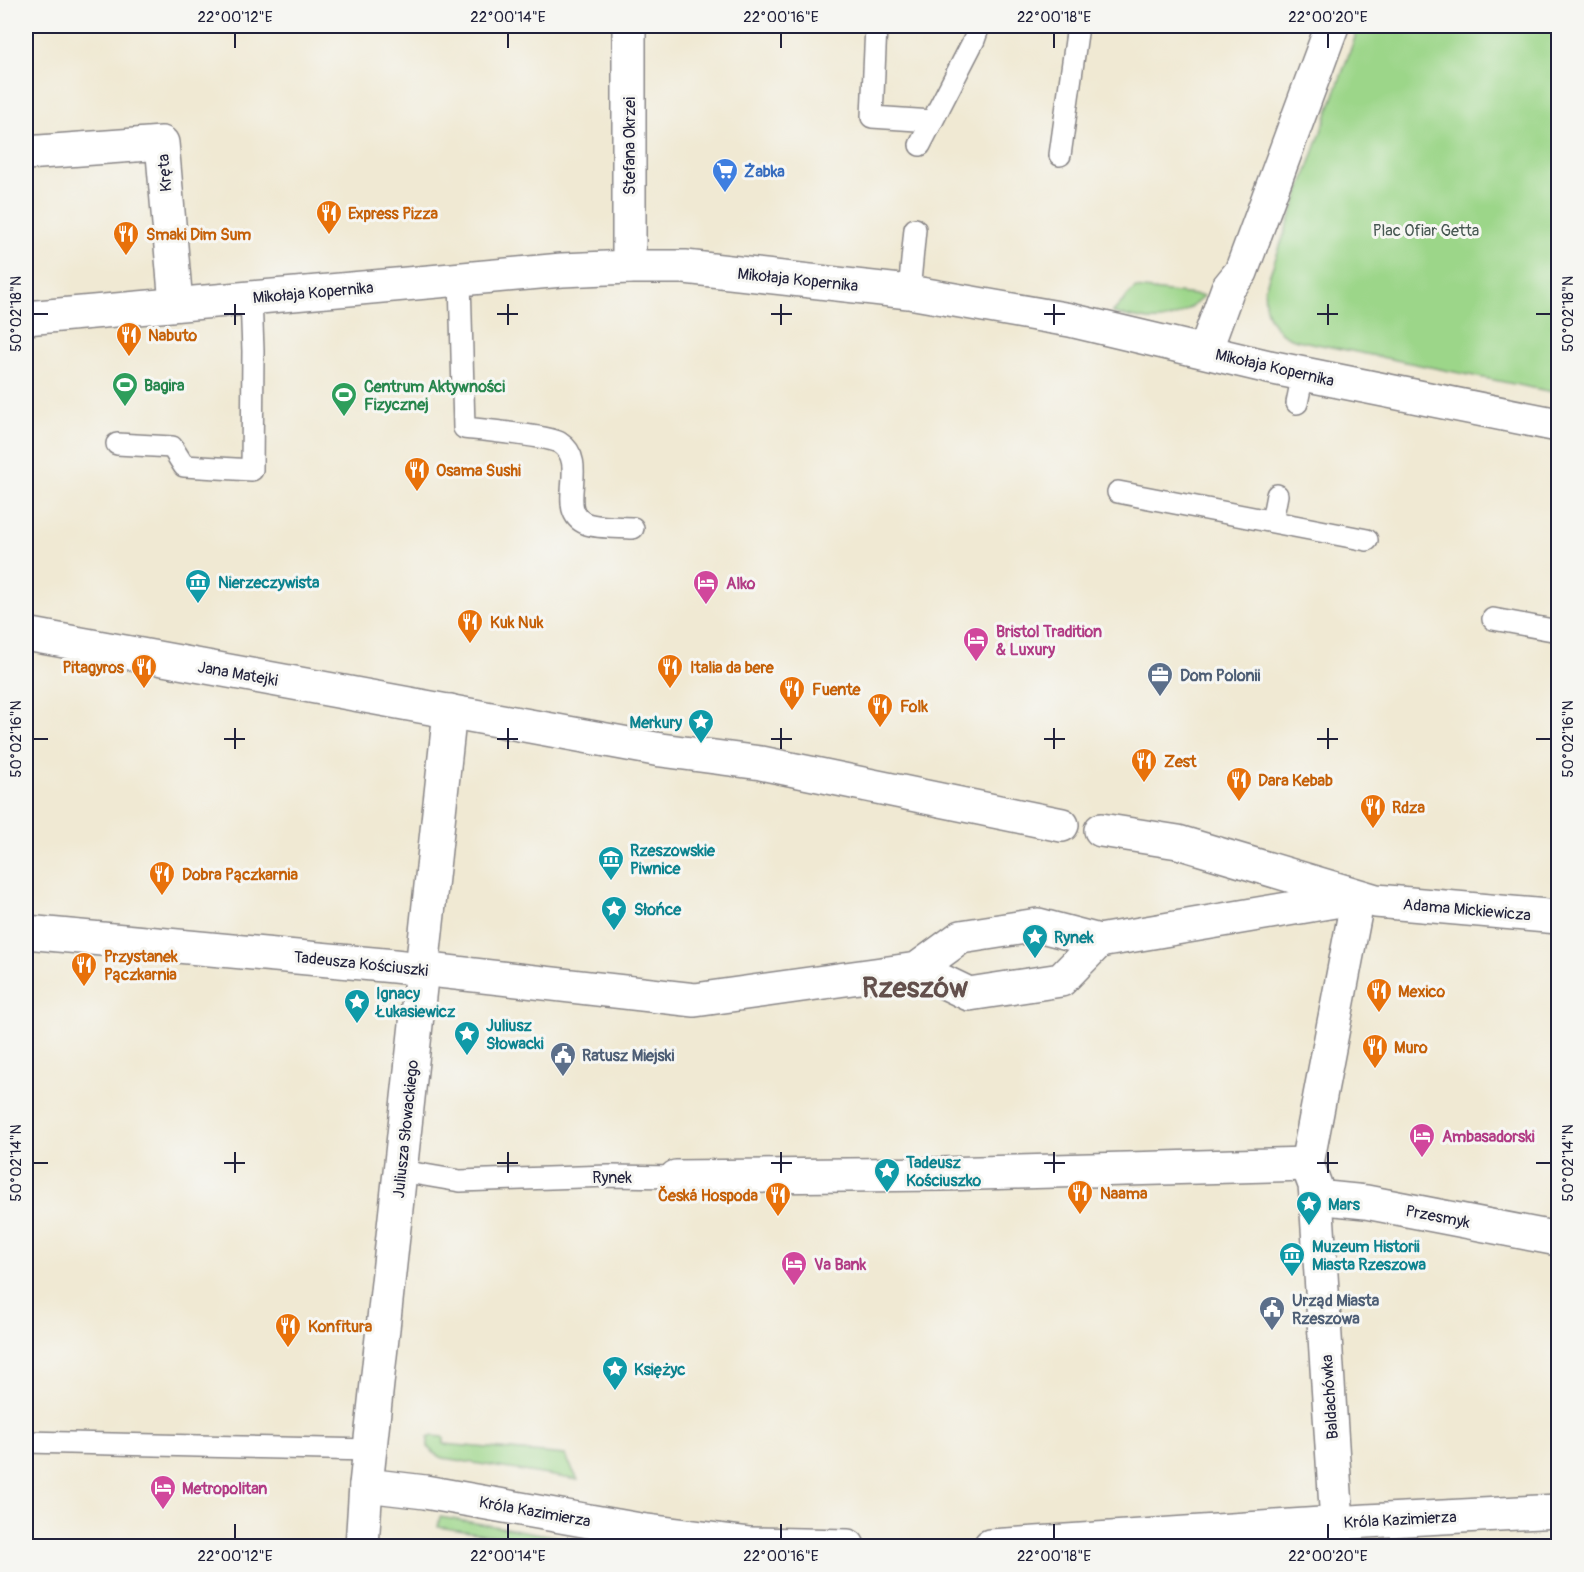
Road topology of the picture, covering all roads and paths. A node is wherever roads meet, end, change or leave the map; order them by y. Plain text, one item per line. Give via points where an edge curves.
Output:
1 (629, 26) edge
2 (876, 26) edge
3 (979, 26) edge
4 (1078, 26) edge
5 (1332, 26) edge
6 (932, 121) junction
7 (920, 145) dead end
8 (26, 153) edge
9 (1060, 155) dead end
10 (915, 229) dead end
11 (629, 267) junction
12 (460, 279) junction
13 (909, 292) junction
14 (251, 297) junction
15 (176, 304) junction
16 (26, 318) edge
17 (1205, 351) junction
18 (1558, 425) edge
19 (117, 444) dead end
20 (1118, 492) dead end
21 (1277, 495) dead end
22 (1272, 521) junction
23 (633, 528) dead end
24 (1367, 540) dead end
25 (1493, 619) dead end
26 (1558, 631) edge
27 (26, 634) edge
28 (450, 711) junction
29 (1062, 825) dead end
30 (1101, 830) dead end
31 (1367, 899) junction
32 (1558, 917) edge
33 (26, 932) edge
34 (1099, 941) junction
35 (423, 969) junction
36 (917, 969) junction
37 (401, 1171) junction
38 (676, 1177) joint
39 (1313, 1182) junction
40 (1558, 1239) edge
41 (26, 1442) edge
42 (370, 1450) junction
43 (366, 1485) junction
44 (1558, 1511) edge
45 (1356, 1530) edge
46 (640, 1538) edge
47 (362, 1546) edge
48 (848, 1546) edge
49 (990, 1546) edge

1 - 11 street, Stefana Okrzei
2 - 6 lane via 872,117
3 - 6 lane
4 - 9 lane
5 - 17 street via 1241,272 1228,288
6 - 7 lane
8 - 15 street, Kręta via 162,143
10 - 13 lane
11 - 12 street, Mikołaja Kopernika
11 - 13 street, Mikołaja Kopernika via 685,267
12 - 14 street, Mikołaja Kopernika
12 - 23 lane via 464,428 559,442 570,454 574,468 570,497 574,514 587,524
13 - 17 street, Mikołaja Kopernika via 1070,320
14 - 15 street, Mikołaja Kopernika
14 - 19 lane via 252,470 184,466 172,447
15 - 16 street, Mikołaja Kopernika
17 - 18 street, Mikołaja Kopernika via 1300,389
20 - 22 lane
21 - 22 lane
22 - 24 lane
25 - 26 lane
27 - 28 street, Jana Matejki
28 - 29 street via 662,750 761,763
28 - 35 street, Juliusza Słowackiego
30 - 31 street via 1178,842
31 - 32 street, Adama Mickiewicza
31 - 34 street
31 - 39 street
33 - 35 street, Tadeusza Kościuszki
34 - 36 street via 1038,925 961,937
34 - 36 street via 1061,980 969,994
35 - 36 street, Tadeusza Kościuszki via 695,1000
35 - 37 street, Juliusza Słowackiego
37 - 38 lane, Rynek via 460,1181
37 - 42 street, Juliusza Słowackiego
38 - 39 street, Rynek via 941,1174
39 - 40 street, Przesmyk via 1366,1202
39 - 45 street, Baldachówka
41 - 42 lane
42 - 43 street, Juliusza Słowackiego
43 - 46 street, Króla Kazimierza via 425,1491
43 - 47 street, Juliusza Słowackiego
44 - 45 street, Króla Kazimierza
45 - 49 street, Króla Kazimierza
46 - 48 street, Króla Kazimierza

